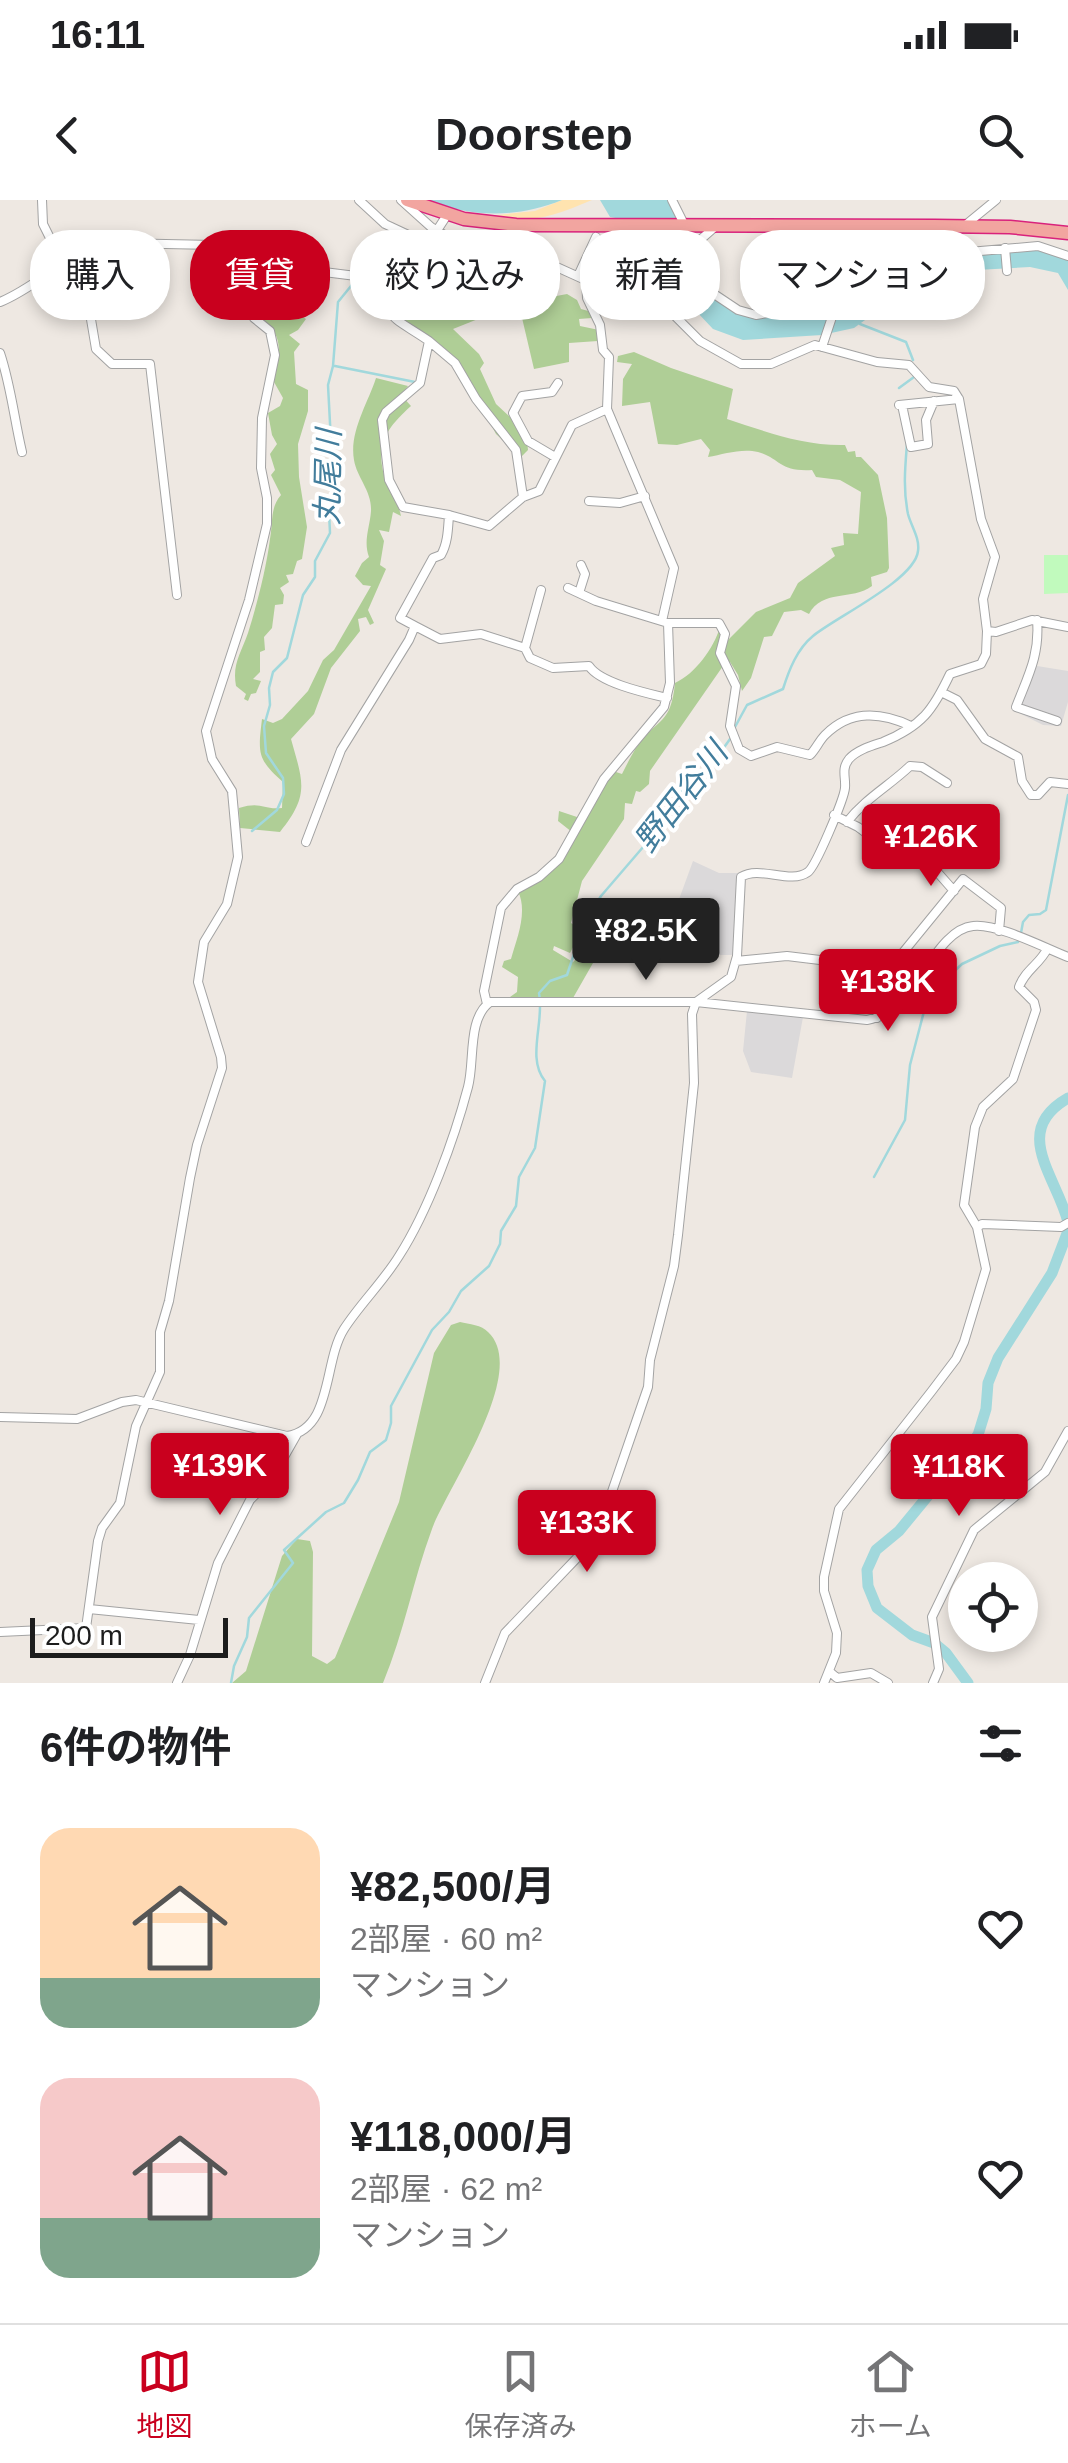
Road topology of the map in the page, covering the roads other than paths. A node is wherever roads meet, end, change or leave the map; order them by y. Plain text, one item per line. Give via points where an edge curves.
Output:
1 (42, 200) edge
2 (359, 200) edge
3 (404, 200) edge
4 (672, 200) edge
5 (996, 200) edge
6 (443, 213) junction
7 (684, 226) junction
8 (716, 226) junction
9 (934, 226) junction
10 (963, 227) junction
11 (46, 230) edge
12 (397, 230) edge
13 (435, 230) joint
14 (580, 230) edge
15 (628, 230) edge
16 (934, 230) edge
17 (1068, 233) edge
18 (1005, 248) junction
19 (985, 250) edge
20 (1068, 256) edge
21 (1006, 270) dead end
22 (30, 286) edge
23 (0, 302) edge
24 (740, 309) edge
25 (91, 320) edge
26 (256, 320) edge
27 (394, 320) edge
28 (598, 320) edge
29 (678, 320) edge
30 (831, 320) edge
31 (429, 341) junction
32 (822, 347) junction
33 (0, 352) edge
34 (558, 384) dead end
35 (959, 399) junction
36 (934, 402) junction
37 (607, 409) junction
38 (22, 452) dead end
39 (555, 458) junction
40 (645, 496) junction
41 (522, 497) junction
42 (589, 501) dead end
43 (449, 515) junction
44 (581, 565) dead end
45 (568, 588) dead end
46 (541, 590) dead end
47 (579, 593) junction
48 (177, 594) dead end
49 (1037, 620) junction
50 (665, 622) junction
51 (414, 626) junction
52 (1068, 627) edge
53 (987, 631) junction
54 (526, 648) junction
55 (943, 693) junction
56 (667, 698) junction
57 (1057, 721) dead end
58 (911, 726) junction
59 (947, 783) dead end
60 (1068, 784) edge
61 (834, 816) junction
62 (847, 822) junction
63 (306, 842) dead end
64 (954, 891) junction
65 (999, 931) junction
66 (1046, 948) junction
67 (1068, 957) edge
68 (736, 961) junction
69 (886, 973) junction
70 (696, 1002) junction
71 (487, 1004) junction
72 (877, 1018) junction
73 (1067, 1224) edge
74 (976, 1227) junction
75 (146, 1402) junction
76 (0, 1417) edge
77 (1068, 1431) edge
78 (297, 1434) junction
79 (90, 1609) junction
80 (199, 1620) junction
81 (0, 1632) edge
82 (830, 1672) junction
83 (177, 1683) edge
84 (486, 1683) edge
85 (824, 1683) edge
86 (888, 1683) edge
87 (933, 1683) edge

1 - 11 street
2 - 12 street
3 - 6 highway
3 - 13 street
4 - 7 street
5 - 10 street
6 - 13 street
6 - 14 highway
7 - 8 highway
7 - 15 highway
8 - 9 highway
8 - 24 street via 692,252 714,294
9 - 10 highway
9 - 16 street
10 - 17 highway
18 - 19 street
18 - 20 street via 1038,246
18 - 21 street
22 - 23 street
25 - 48 street via 96,349 112,364 150,364
26 - 75 street via 274,345 262,418 267,524 206,731 212,758 232,791 238,857 226,904 204,942 198,982 222,1068 197,1145 160,1332 160,1372
27 - 31 street
28 - 37 street via 608,357
29 - 32 street via 741,364 771,364 812,345
30 - 32 street
31 - 41 street via 455,363 516,450
31 - 43 street via 420,382 386,412 381,426 389,480 400,504
32 - 35 street via 909,365 924,384 954,391
33 - 38 street
34 - 39 street via 552,392 522,396 513,412 528,441
35 - 36 street
35 - 53 street via 981,519 995,558 983,599
36 - 36 street via 926,420 928,444 912,447 900,405
37 - 39 street via 572,425
37 - 40 street
39 - 41 street via 539,491
40 - 42 street
40 - 50 street via 674,568
41 - 43 street via 489,526
43 - 51 street via 444,549 400,618
44 - 47 street
45 - 47 street
46 - 54 street
47 - 50 street
49 - 52 street
49 - 53 street
49 - 57 street via 1038,652 1016,707
50 - 56 street
50 - 58 street via 722,626 720,653 738,692 733,735 751,756 777,747 806,756 829,731 860,715 880,714
51 - 54 street via 440,638 481,634
51 - 63 street via 341,750
53 - 55 street via 981,664 953,672
54 - 56 street via 540,664 590,666 616,683
55 - 58 street via 926,718
55 - 60 street via 957,700 985,739 1018,757 1031,795 1050,782
56 - 71 street via 604,780 559,859 501,908
58 - 61 street via 852,756
59 - 62 street via 910,766
61 - 62 street
61 - 68 street via 809,872 741,877
62 - 64 street via 881,844 923,856
64 - 65 street via 963,879 996,903 1002,912
64 - 69 street
65 - 66 street
65 - 72 street via 969,926 952,935 892,1010
66 - 67 street
66 - 74 street via 1019,987 1036,1010 1013,1079 983,1107 974,1127 964,1205
68 - 69 street via 787,956
68 - 70 street via 727,982
69 - 72 street
70 - 71 street
70 - 72 street
70 - 84 street via 676,1250 648,1387 596,1538 506,1633
71 - 78 street via 476,1019 467,1092 427,1202 400,1255 345,1327 314,1420
73 - 74 street
74 - 82 street via 986,1269 956,1358 839,1510 824,1577 837,1633
75 - 76 street via 122,1402 77,1419
75 - 78 street
75 - 79 street via 120,1503 98,1541
77 - 87 street via 1045,1472 974,1530 932,1617 939,1668
78 - 80 street via 246,1507
79 - 80 street
79 - 81 street via 84,1630
80 - 83 street
82 - 85 street
82 - 86 street via 837,1678 871,1673

